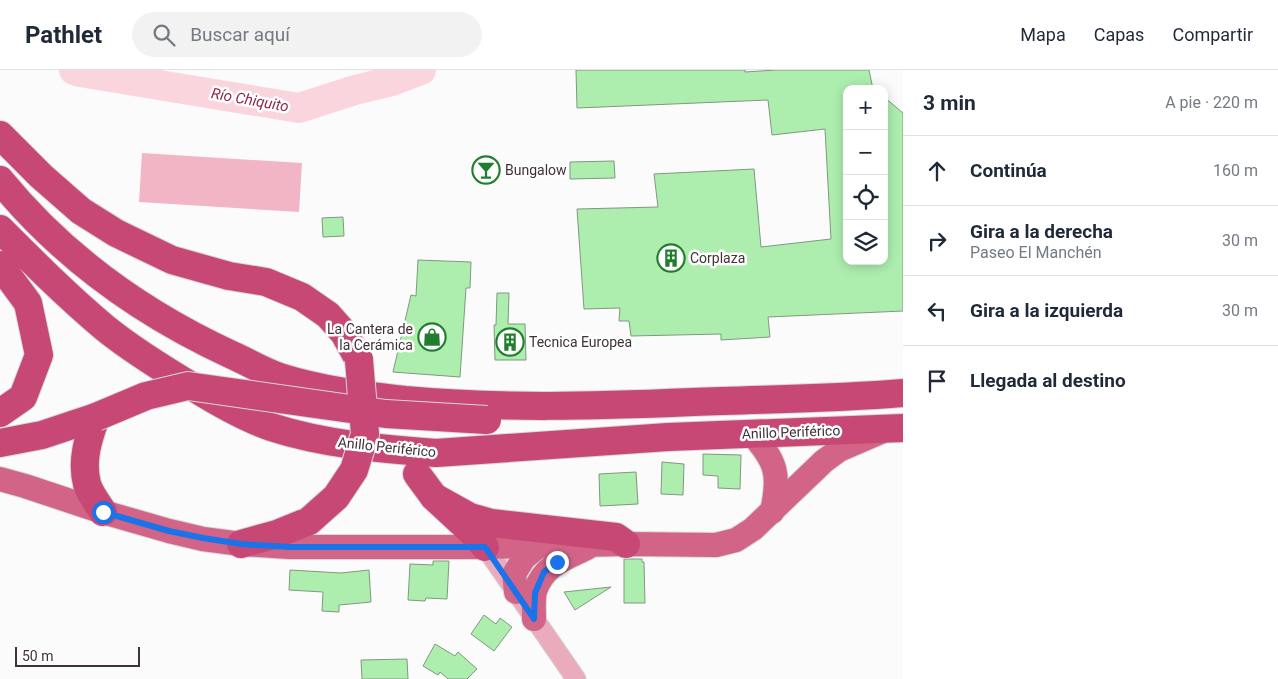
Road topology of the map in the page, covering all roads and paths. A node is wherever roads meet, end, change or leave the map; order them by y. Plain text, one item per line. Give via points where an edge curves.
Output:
1 (0, 135) edge
2 (0, 180) edge
3 (0, 229) edge
4 (0, 265) edge
5 (903, 393) edge
6 (633, 405) junction
7 (0, 413) edge
8 (96, 417) junction
9 (896, 428) edge
10 (752, 433) junction
11 (0, 442) edge
12 (417, 474) dead end
13 (0, 479) edge
14 (434, 497) junction
15 (103, 512) junction
16 (772, 512) junction
17 (241, 544) junction
18 (595, 544) junction
19 (626, 544) junction
20 (540, 545) junction
21 (485, 547) junction
22 (516, 592) junction
23 (534, 619) junction
24 (576, 679) edge

1 - 17 highway, bridge via 81,211 116,233 172,260 229,276 266,282 302,297 328,315 344,334 359,360 365,434 354,470 336,497 309,521
2 - 6 highway via 60,244 120,292 200,340 279,377 338,392 455,405
3 - 10 highway, Anillo Periférico via 57,285 134,349 216,401 270,427 320,440 436,453
4 - 7 highway via 28,303 39,355 22,396
5 - 6 highway
6 - 8 highway, bridge via 572,415 487,420 386,414 188,386 146,396
8 - 11 highway via 42,435
8 - 15 highway via 85,462 88,486
9 - 10 highway, Anillo Periférico
9 - 16 main road via 839,450
10 - 16 main road via 772,460 776,485
12 - 14 highway
13 - 15 main road
14 - 19 highway via 470,518 616,537
14 - 21 highway
15 - 17 main road via 186,535
16 - 19 main road via 736,540 716,545
17 - 21 main road
18 - 19 main road
18 - 20 main road
18 - 23 main road via 557,562 544,572 535,593
20 - 21 main road
20 - 22 main road via 524,558 514,574
21 - 22 street
22 - 23 street
23 - 24 street

